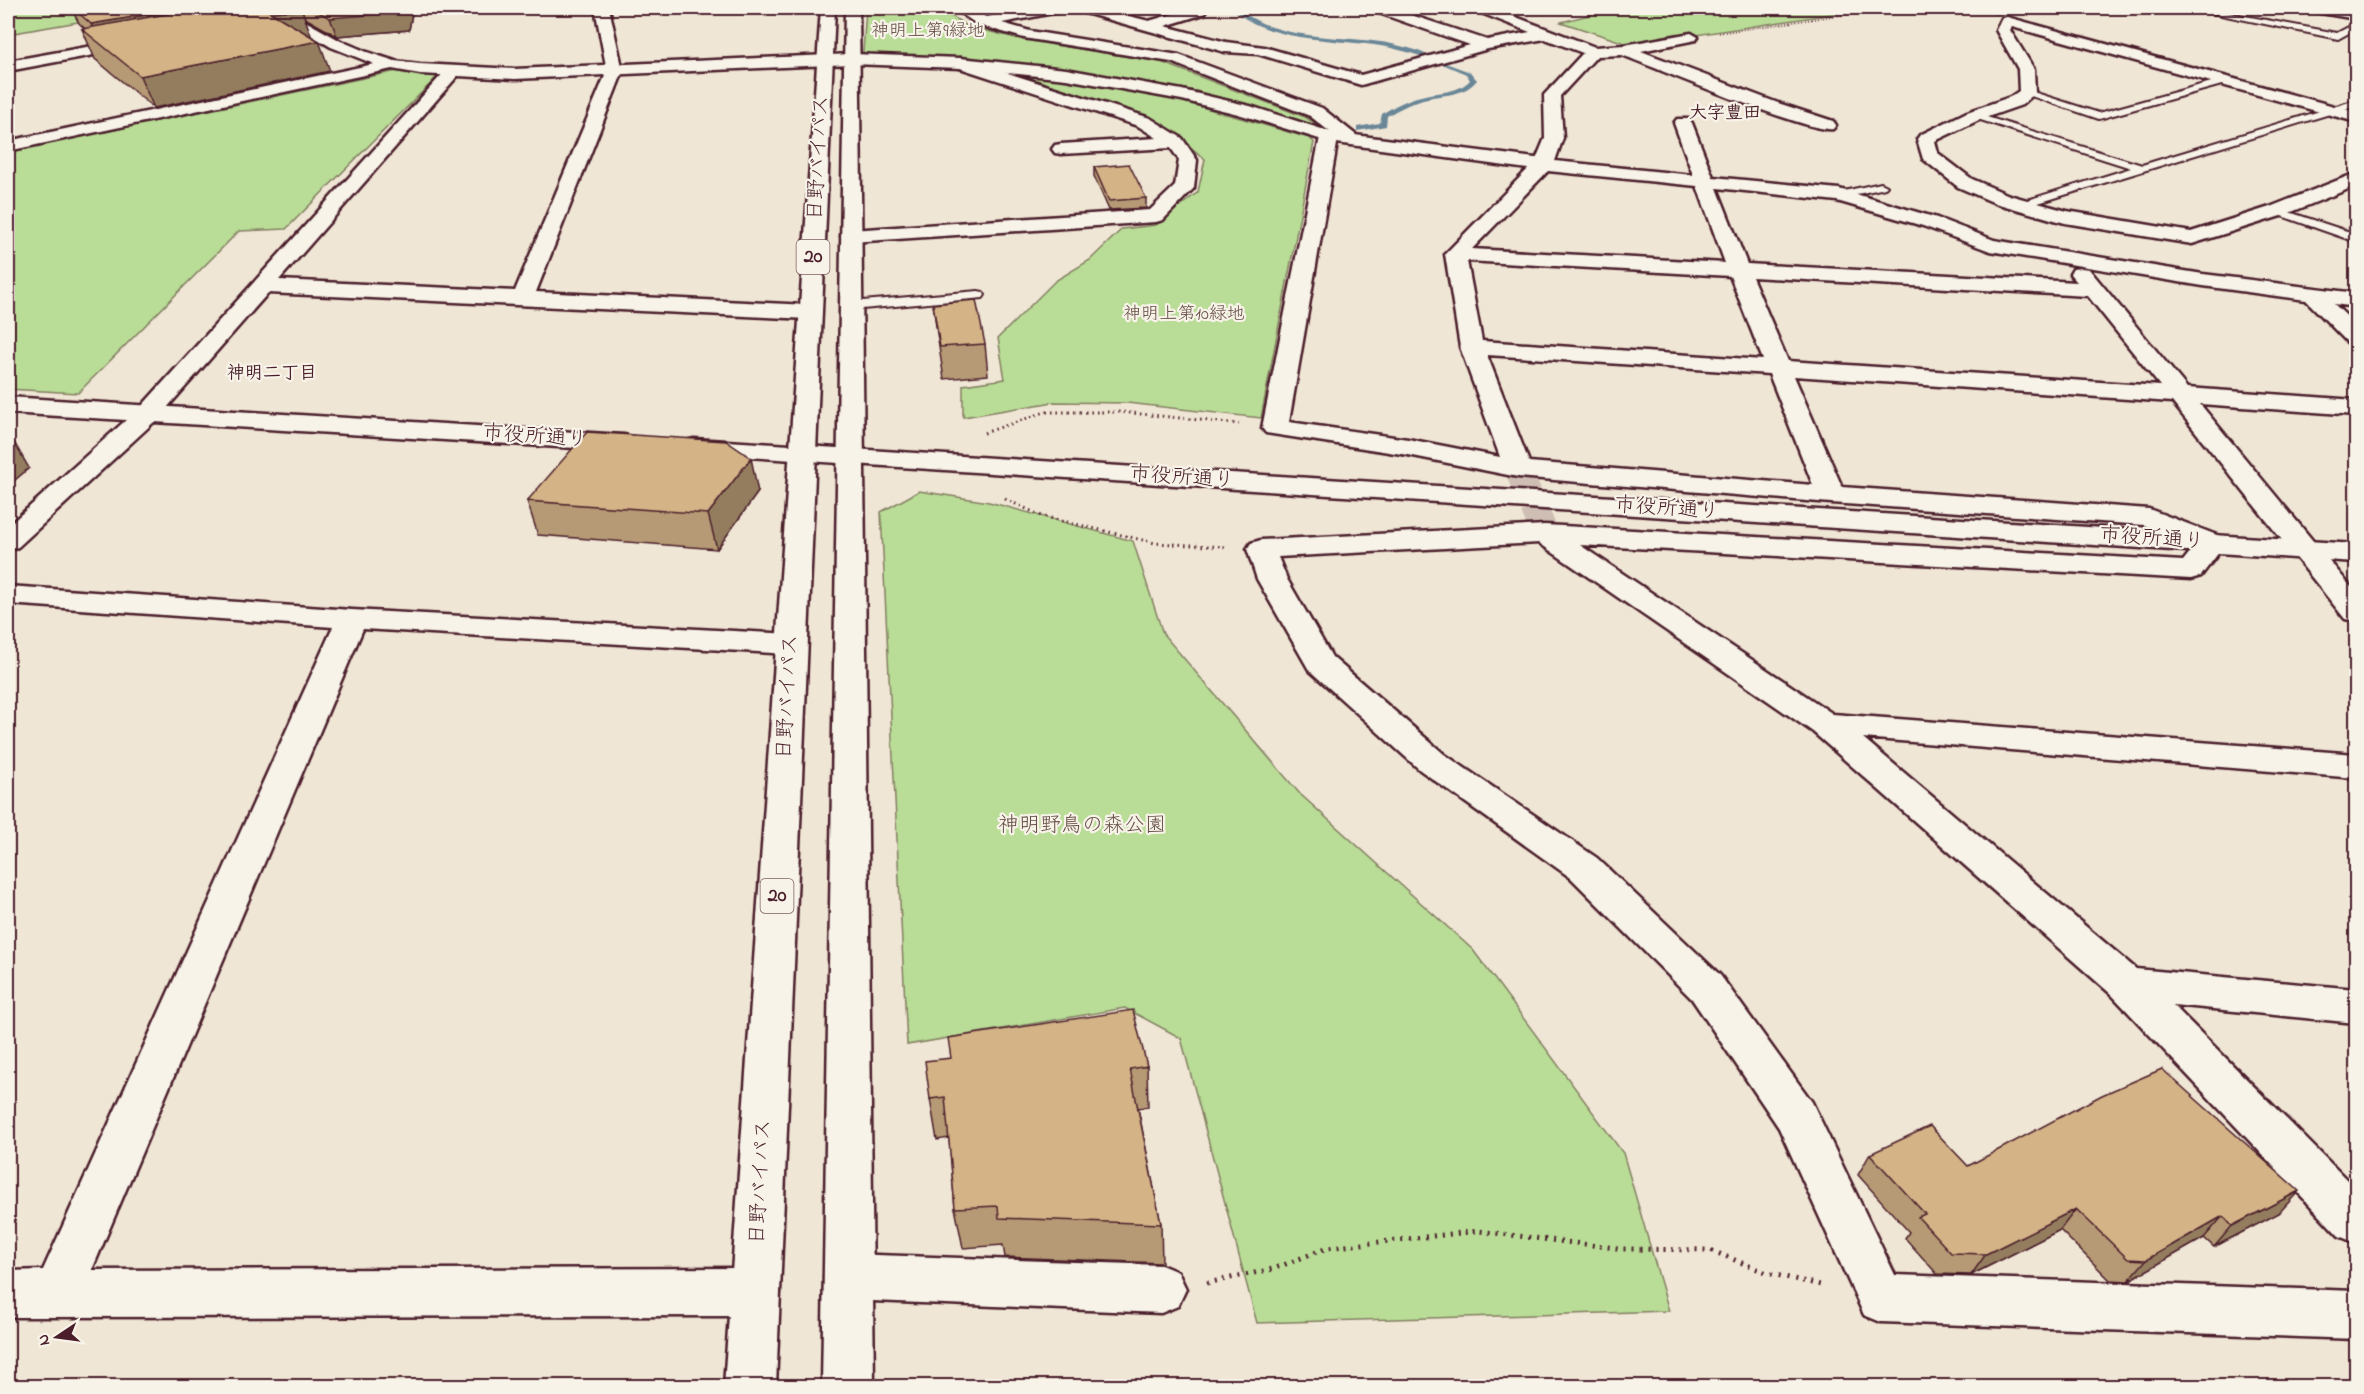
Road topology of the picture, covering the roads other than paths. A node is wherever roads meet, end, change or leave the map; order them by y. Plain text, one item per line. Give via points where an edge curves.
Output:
1 (602, 8) edge
2 (828, 8) edge
3 (852, 8) edge
4 (960, 8) edge
5 (1058, 8) edge
6 (1083, 8) edge
7 (1188, 8) edge
8 (1378, 8) edge
9 (1481, 8) edge
10 (2191, 8) edge
11 (2315, 8) edge
12 (311, 10) edge
13 (273, 14) edge
14 (2356, 15) edge
15 (983, 22) junction
16 (1149, 26) junction
17 (2356, 26) edge
18 (1546, 34) junction
19 (1691, 37) road end
20 (146, 41) edge
21 (1486, 45) junction
22 (1624, 50) junction
23 (1593, 52) junction
24 (852, 59) junction
25 (825, 60) junction
26 (960, 63) junction
27 (393, 65) junction
28 (8, 66) edge
29 (615, 71) junction
30 (453, 72) junction
31 (2226, 81) junction
32 (2027, 93) junction
33 (2354, 108) edge
34 (2331, 110) junction
35 (1973, 116) junction
36 (1683, 123) dead end
37 (1827, 125) dead end
38 (1340, 138) junction
39 (1176, 142) junction
40 (8, 146) edge
41 (1061, 150) dead end
42 (1543, 165) junction
43 (2141, 168) junction
44 (1704, 180) junction
45 (2355, 181) edge
46 (1881, 186) dead end
47 (1839, 195) junction
48 (2022, 205) junction
49 (2277, 211) junction
50 (851, 236) junction
51 (2356, 238) edge
52 (1455, 254) junction
53 (2068, 259) junction
54 (1738, 269) junction
55 (264, 286) junction
56 (2094, 290) junction
57 (2312, 294) junction
58 (978, 295) dead end
59 (523, 298) junction
60 (2356, 300) edge
61 (851, 306) junction
62 (809, 312) junction
63 (2356, 338) edge
64 (1472, 347) junction
65 (1779, 368) junction
66 (2180, 395) junction
67 (8, 405) edge
68 (2356, 407) edge
69 (149, 413) junction
70 (801, 454) junction
71 (850, 456) junction
72 (1518, 468) junction
73 (1831, 495) junction
74 (1545, 534) junction
75 (8, 541) edge
76 (2212, 543) junction
77 (2306, 549) junction
78 (2356, 553) edge
79 (8, 595) edge
80 (2356, 612) edge
81 (352, 620) junction
82 (790, 644) junction
83 (1826, 724) junction
84 (2356, 766) edge
85 (2126, 984) junction
86 (2356, 1006) edge
87 (2356, 1221) edge
88 (848, 1277) junction
89 (1161, 1289) road end
90 (58, 1292) junction
91 (8, 1294) edge
92 (754, 1315) junction
93 (2356, 1315) edge
94 (750, 1386) edge
95 (848, 1386) edge

1 - 29 main road
2 - 25 main road, 日野バイパス / 20
3 - 24 main road, 日野バイパス / 20
4 - 15 main road
5 - 15 main road
6 - 16 main road
7 - 16 main road via 1199,11
8 - 21 main road
9 - 18 main road
10 - 17 lane via 2338,36
11 - 14 main road
12 - 13 main road
13 - 27 main road via 351,51
15 - 38 main road via 1029,35 1174,58 1316,112
16 - 21 main road via 1225,47 1259,50 1361,80
18 - 21 main road
18 - 23 main road
19 - 22 main road
20 - 28 main road
22 - 23 main road
22 - 37 main road
23 - 42 main road via 1552,95 1557,130
24 - 25 main road
24 - 26 main road
24 - 50 main road, 日野バイパス / 20
25 - 29 main road
25 - 62 main road, 日野バイパス / 20
26 - 38 main road via 1066,74 1182,94
26 - 39 main road via 1144,122
27 - 30 main road
27 - 40 main road
29 - 30 main road
29 - 59 main road
30 - 55 main road
31 - 32 lane via 2099,116
31 - 32 main road via 2007,21 2003,30 2026,69
31 - 34 main road
32 - 35 main road via 2016,101
33 - 34 main road
34 - 43 lane
35 - 43 lane
35 - 48 main road via 1926,139 1929,155 1965,183
36 - 44 main road
38 - 42 main road
38 - 72 main road via 1275,428
39 - 41 main road
39 - 50 main road via 1188,160 1184,188 1156,216
42 - 44 main road
42 - 52 main road
43 - 48 lane
44 - 47 main road
44 - 54 main road
45 - 49 main road
46 - 47 lane
47 - 53 main road via 1990,245
48 - 49 main road via 2065,217 2192,238
49 - 51 lane
50 - 61 main road, 日野バイパス / 20
52 - 54 main road
52 - 64 main road
53 - 56 main road
53 - 57 main road
54 - 56 main road
54 - 65 main road
55 - 59 main road
55 - 69 main road
56 - 66 main road
57 - 60 main road
57 - 63 main road
58 - 61 lane
59 - 62 main road
61 - 71 main road, 日野バイパス / 20
62 - 70 main road, 日野バイパス / 20
64 - 65 main road
64 - 72 main road
65 - 66 main road
65 - 73 main road
66 - 68 main road
66 - 77 main road
67 - 69 main road, 市役所通り
69 - 70 main road, 市役所通り
69 - 75 main road
70 - 71 main road, 市役所通り
70 - 82 main road, 日野バイパス / 20
71 - 76 main road, 市役所通り
71 - 88 main road, 日野バイパス / 20
72 - 73 main road
73 - 76 main road via 2149,517
74 - 76 main road via 2191,570
74 - 83 main road
74 - 93 main road via 1261,549 1272,579 1320,663 1432,762 1584,868 1706,987 1796,1116 1881,1298
76 - 77 main road, 市役所通り
77 - 78 main road, 市役所通り
77 - 80 main road
79 - 81 main road
81 - 82 main road
81 - 90 main road
82 - 92 main road, 日野バイパス / 20
83 - 84 main road
83 - 85 main road
85 - 86 main road
85 - 87 main road
88 - 89 main road
88 - 95 main road, 日野バイパス / 20
90 - 91 main road
90 - 92 main road
92 - 94 main road, 日野バイパス / 20

